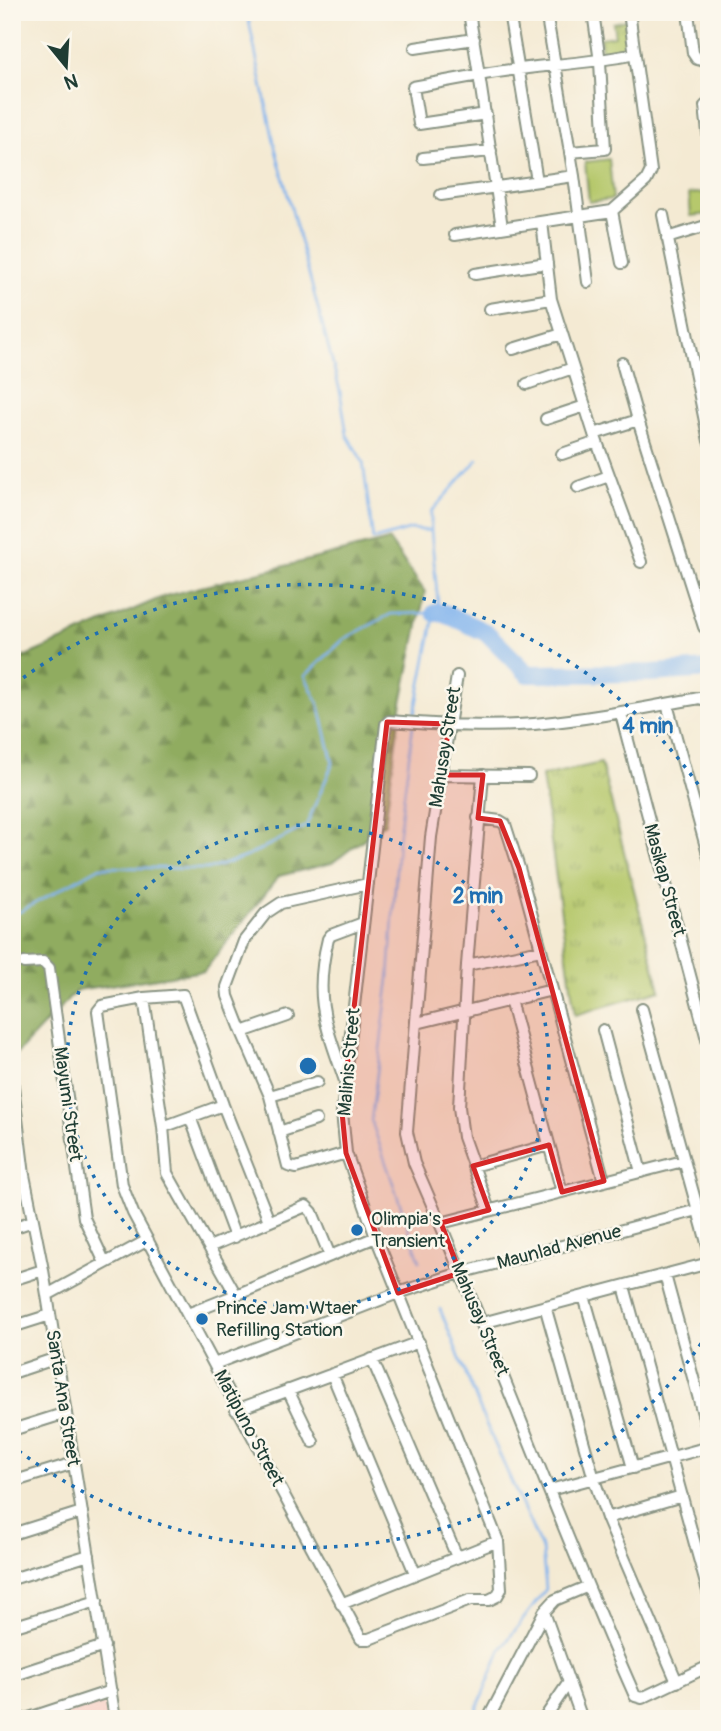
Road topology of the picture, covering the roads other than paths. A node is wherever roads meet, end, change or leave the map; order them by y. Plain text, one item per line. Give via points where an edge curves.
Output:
1 (470, 12) edge
2 (509, 12) edge
3 (546, 12) edge
4 (593, 12) edge
5 (629, 12) edge
6 (688, 12) edge
7 (474, 39) junction
8 (415, 48) dead end
9 (635, 54) junction
10 (600, 62) junction
11 (709, 62) edge
12 (554, 64) junction
13 (518, 68) junction
14 (479, 75) junction
15 (709, 103) edge
16 (486, 114) junction
17 (709, 142) edge
18 (491, 151) junction
19 (569, 152) junction
20 (423, 158) dead end
21 (574, 176) junction
22 (537, 181) junction
23 (496, 187) junction
24 (441, 195) dead end
25 (612, 211) junction
26 (663, 215) dead end
27 (580, 217) junction
28 (542, 222) junction
29 (709, 225) edge
30 (502, 228) junction
31 (455, 235) dead end
32 (667, 238) junction
33 (622, 262) dead end
34 (547, 263) junction
35 (475, 274) dead end
36 (588, 282) dead end
37 (551, 299) junction
38 (490, 309) dead end
39 (562, 334) junction
40 (513, 349) dead end
41 (622, 363) dead end
42 (573, 368) junction
43 (527, 384) dead end
44 (585, 406) junction
45 (546, 419) dead end
46 (638, 420) junction
47 (596, 438) junction
48 (709, 441) edge
49 (562, 454) dead end
50 (609, 476) junction
51 (578, 487) dead end
52 (641, 562) dead end
53 (704, 627) dead end
54 (457, 676) dead end
55 (709, 701) edge
56 (667, 704) junction
57 (621, 714) junction
58 (450, 724) junction
59 (440, 775) junction
60 (483, 775) junction
61 (529, 776) dead end
62 (478, 818) junction
63 (709, 858) edge
64 (368, 884) junction
65 (363, 923) junction
66 (541, 950) junction
67 (24, 963) dead end
68 (467, 965) junction
69 (552, 990) junction
70 (144, 999) junction
71 (510, 1000) junction
72 (642, 1009) dead end
73 (465, 1012) junction
74 (288, 1016) dead end
75 (417, 1023) junction
76 (603, 1030) dead end
77 (242, 1032) junction
78 (709, 1047) edge
79 (12, 1078) edge
80 (317, 1082) dead end
81 (346, 1084) junction
82 (270, 1096) junction
83 (223, 1105) junction
84 (190, 1117) junction
85 (316, 1120) dead end
86 (163, 1127) junction
87 (279, 1132) junction
88 (549, 1145) junction
89 (346, 1153) junction
90 (683, 1161) junction
91 (473, 1166) junction
92 (641, 1172) junction
93 (24, 1175) junction
94 (12, 1179) edge
95 (604, 1181) junction
96 (562, 1192) junction
97 (709, 1207) edge
98 (489, 1210) junction
99 (697, 1210) junction
100 (33, 1221) junction
101 (269, 1222) junction
102 (441, 1223) junction
103 (12, 1228) edge
104 (235, 1237) junction
105 (376, 1237) junction
106 (148, 1240) junction
107 (209, 1247) junction
108 (709, 1250) edge
109 (330, 1256) junction
110 (106, 1263) junction
111 (709, 1263) edge
112 (43, 1270) junction
113 (460, 1273) junction
114 (665, 1275) junction
115 (12, 1280) edge
116 (624, 1286) junction
117 (398, 1293) junction
118 (47, 1296) junction
119 (236, 1296) junction
120 (584, 1296) junction
121 (545, 1306) junction
122 (188, 1314) junction
123 (50, 1315) junction
124 (482, 1323) junction
125 (12, 1327) edge
126 (419, 1342) junction
127 (57, 1359) junction
128 (372, 1359) junction
129 (214, 1364) junction
130 (12, 1373) edge
131 (332, 1374) junction
132 (288, 1390) junction
133 (236, 1410) junction
134 (66, 1413) junction
135 (12, 1430) edge
136 (709, 1436) edge
137 (313, 1442) dead end
138 (709, 1447) edge
139 (671, 1457) junction
140 (74, 1462) junction
141 (633, 1468) junction
142 (594, 1479) junction
143 (12, 1482) edge
144 (550, 1490) junction
145 (681, 1496) junction
146 (82, 1512) junction
147 (607, 1518) junction
148 (12, 1534) edge
149 (498, 1541) junction
150 (89, 1555) junction
151 (457, 1558) junction
152 (415, 1573) junction
153 (12, 1579) edge
154 (586, 1587) junction
155 (709, 1594) edge
156 (97, 1601) junction
157 (341, 1604) junction
158 (544, 1612) junction
159 (12, 1627) edge
160 (104, 1646) junction
161 (709, 1667) edge
162 (12, 1676) edge
163 (569, 1682) junction
164 (677, 1682) junction
165 (111, 1691) junction
166 (26, 1719) edge
167 (115, 1719) edge
168 (488, 1719) edge
169 (544, 1719) edge
170 (582, 1719) edge

1 - 7 street
2 - 13 street
3 - 12 street
4 - 10 street
5 - 9 street
6 - 11 street via 693,53
7 - 8 street
7 - 14 street
9 - 10 street
9 - 25 street via 651,171
10 - 12 street
10 - 19 street via 605,149
12 - 13 street
12 - 19 street
13 - 14 street
13 - 22 street
14 - 16 street
14 - 16 street via 413,87 419,124
15 - 17 street via 704,112
16 - 18 street
18 - 20 street
18 - 23 street
19 - 21 street
21 - 22 street
21 - 27 street
22 - 23 street
23 - 24 street
23 - 30 street
25 - 27 street
25 - 33 street
26 - 32 street
27 - 28 street
27 - 36 street
28 - 30 street
28 - 34 street
29 - 32 street
30 - 31 street
32 - 48 street
34 - 35 street
34 - 37 street
37 - 38 street
37 - 39 street
39 - 40 street
39 - 42 street
41 - 46 street
42 - 43 street
42 - 44 street
44 - 45 street
44 - 47 street
46 - 47 street
46 - 53 street
47 - 49 street
47 - 50 street
50 - 51 street
50 - 52 street
54 - 58 street, Mahusay Street
55 - 56 street via 699,698
56 - 57 street
56 - 63 street
57 - 58 street via 532,724
57 - 78 street, Masikap Street
58 - 59 street, Mahusay Street
58 - 64 street, Malinis Street via 386,724
59 - 60 street
59 - 75 street, Mahusay Street
60 - 61 street
60 - 62 street
62 - 66 street via 505,824
62 - 68 street
64 - 65 street, Malinis Street
64 - 77 street via 281,903 267,913 244,941 227,987
65 - 81 street, Malinis Street
65 - 81 street via 331,935 320,971 323,1016
66 - 68 street
66 - 69 street
67 - 110 street, Mayumi Street via 43,962 49,968 84,1218
68 - 73 street
69 - 71 street
69 - 95 street
70 - 83 street via 183,995
70 - 86 street
70 - 106 street, Matipuno Street via 108,1003 98,1011 122,1185
71 - 73 street
71 - 88 street
72 - 90 street
73 - 75 street
73 - 91 street via 458,1107
74 - 77 street
75 - 102 street, Mahusay Street via 407,1132 414,1163
76 - 92 street
77 - 82 street
79 - 93 street, Santa Ana Street
80 - 82 street
81 - 89 street, Malinis Street via 342,1112
82 - 87 street
83 - 84 street
83 - 101 street
84 - 86 street
84 - 104 street
85 - 87 street
86 - 107 street via 167,1173
87 - 89 street via 292,1168
88 - 91 street
88 - 96 street
89 - 105 street, Malinis Street
90 - 92 street
90 - 99 street
91 - 98 street
92 - 95 street
93 - 94 street
93 - 100 street, Santa Ana Street
95 - 96 street
96 - 98 street
97 - 99 street, Maunlad Avenue
98 - 102 street
99 - 108 street
99 - 113 street, Maunlad Avenue
100 - 103 street
100 - 112 street, Santa Ana Street
101 - 104 street
101 - 109 street via 300,1207 310,1208
102 - 113 street, Mahusay Street
104 - 107 street
105 - 109 street
105 - 117 street, Malinis Street
106 - 110 street
106 - 122 street, Matipuno Street
107 - 119 street
109 - 119 street
110 - 118 street
111 - 114 street
112 - 115 street
112 - 118 street, Santa Ana Street
113 - 117 street, Maunlad Avenue
113 - 124 street, Mahusay Street
114 - 116 street
114 - 136 street
116 - 120 street
116 - 139 street
117 - 126 street, Malinis Street
117 - 129 street, Maunlad Avenue
118 - 123 street, Santa Ana Street
119 - 122 street
120 - 121 street
120 - 141 street
121 - 124 street
121 - 142 street
122 - 129 street, Matipuno Street
123 - 125 street
123 - 127 street, Santa Ana Street
124 - 144 street, Mahusay Street
126 - 128 street
126 - 149 street, Malinis Street
127 - 130 street
127 - 134 street, Santa Ana Street
128 - 131 street
128 - 151 street
129 - 133 street, Matipuno Street
131 - 132 street
131 - 152 street
132 - 133 street
132 - 137 street
133 - 157 street, Matipuno Street
134 - 135 street
134 - 140 street, Santa Ana Street
138 - 139 street
139 - 141 street
139 - 145 street
140 - 143 street
140 - 146 street, Santa Ana Street
141 - 142 street
142 - 144 street
142 - 147 street
144 - 154 street, Mahusay Street
145 - 147 street
145 - 155 street
146 - 148 street
146 - 150 street, Santa Ana Street
147 - 164 street
149 - 151 street
149 - 157 street, Matipuno Street via 501,1589 497,1597 470,1600 364,1640
150 - 153 street
150 - 156 street, Santa Ana Street
151 - 152 street
152 - 157 street
154 - 158 street via 555,1600
154 - 164 street, Mahusay Street via 635,1696 642,1698
156 - 159 street
156 - 160 street, Santa Ana Street
158 - 163 street
158 - 168 street
160 - 162 street
160 - 165 street, Santa Ana Street
161 - 164 street
163 - 169 street
163 - 170 street
165 - 166 street
165 - 167 street, Santa Ana Street

